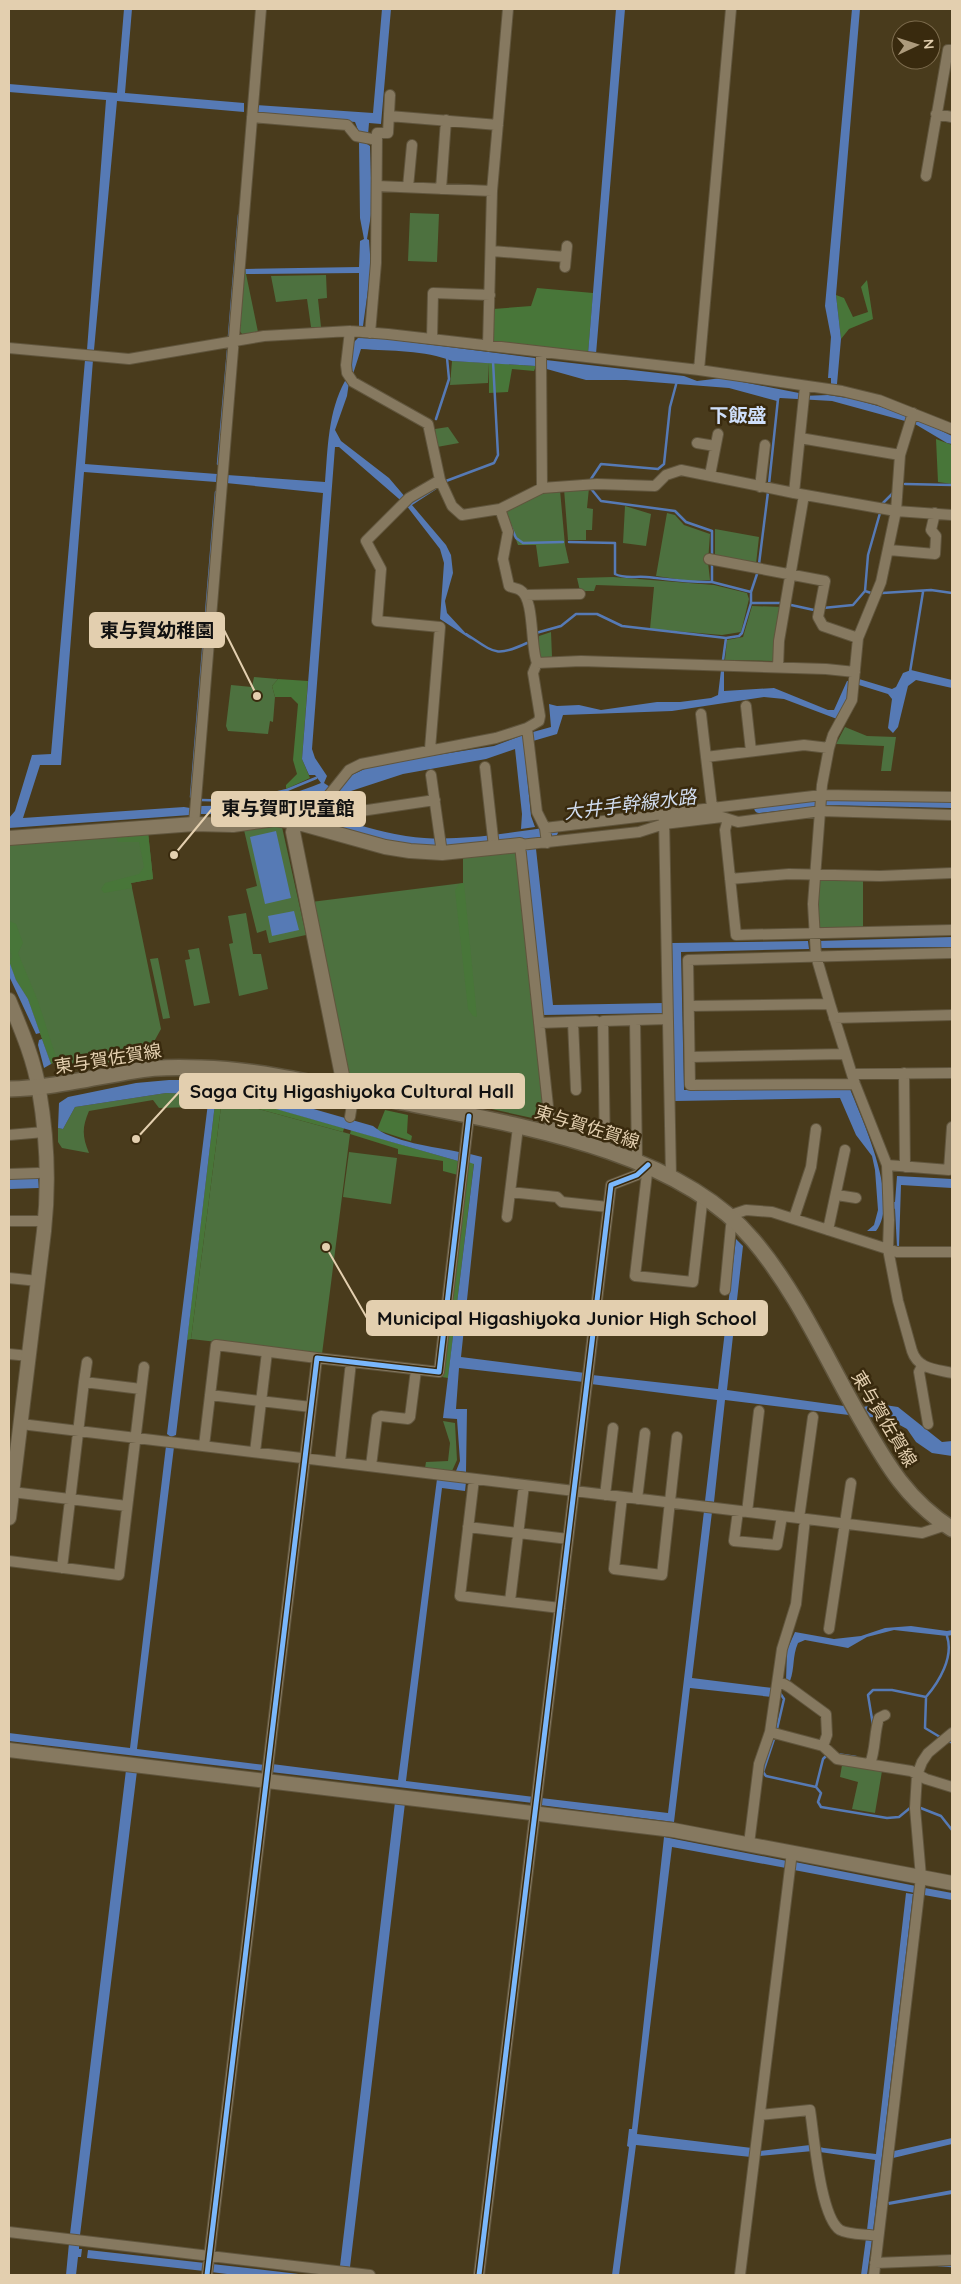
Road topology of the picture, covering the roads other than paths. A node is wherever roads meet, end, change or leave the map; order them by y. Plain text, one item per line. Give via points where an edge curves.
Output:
1 (261, 9) edge
2 (508, 9) edge
3 (730, 9) edge
4 (952, 50) edge
5 (390, 95) dead end
6 (936, 114) junction
7 (390, 116) junction
8 (252, 117) junction
9 (952, 117) edge
10 (446, 120) junction
11 (498, 125) junction
12 (377, 140) junction
13 (412, 145) dead end
14 (926, 176) dead end
15 (377, 186) junction
16 (408, 187) junction
17 (441, 189) junction
18 (492, 191) junction
19 (567, 246) dead end
20 (492, 251) junction
21 (490, 295) junction
22 (350, 331) junction
23 (370, 333) junction
24 (432, 339) junction
25 (234, 341) junction
26 (488, 346) junction
27 (9, 348) edge
28 (541, 353) junction
29 (699, 370) junction
30 (804, 394) junction
31 (913, 413) junction
32 (952, 429) edge
33 (718, 434) dead end
34 (800, 438) junction
35 (697, 443) dead end
36 (716, 446) junction
37 (765, 446) dead end
38 (900, 455) junction
39 (710, 475) junction
40 (440, 480) junction
41 (760, 487) junction
42 (542, 488) junction
43 (799, 494) junction
44 (500, 510) junction
45 (896, 511) junction
46 (935, 513) junction
47 (952, 515) edge
48 (888, 550) junction
49 (712, 560) dead end
50 (790, 574) junction
51 (580, 594) dead end
52 (525, 595) junction
53 (858, 638) junction
54 (537, 663) junction
55 (778, 667) junction
56 (855, 672) junction
57 (746, 706) dead end
58 (701, 714) dead end
59 (527, 728) junction
60 (829, 748) junction
61 (430, 749) junction
62 (752, 751) junction
63 (706, 757) junction
64 (485, 767) dead end
65 (431, 775) dead end
66 (822, 794) junction
67 (952, 797) edge
68 (435, 800) junction
69 (712, 807) junction
70 (821, 808) junction
71 (362, 811) dead end
72 (952, 814) edge
73 (664, 818) junction
74 (728, 819) junction
75 (295, 822) junction
76 (194, 824) junction
77 (546, 835) junction
78 (9, 838) edge
79 (494, 841) junction
80 (520, 845) junction
81 (441, 846) junction
82 (952, 873) edge
83 (815, 875) junction
84 (730, 879) junction
85 (952, 930) edge
86 (813, 933) junction
87 (952, 953) edge
88 (816, 956) junction
89 (9, 1000) edge
90 (830, 1004) junction
91 (689, 1006) junction
92 (952, 1015) edge
93 (834, 1018) junction
94 (668, 1019) junction
95 (635, 1020) junction
96 (596, 1021) dead end
97 (574, 1022) junction
98 (540, 1023) junction
99 (845, 1054) junction
100 (690, 1057) junction
101 (904, 1073) junction
102 (952, 1074) edge
103 (853, 1079) junction
104 (9, 1089) edge
105 (39, 1089) junction
106 (576, 1090) dead end
107 (350, 1091) junction
108 (469, 1116) junction
109 (350, 1117) dead end
110 (518, 1127) junction
111 (952, 1127) edge
112 (816, 1129) dead end
113 (44, 1132) junction
114 (9, 1134) edge
115 (551, 1134) junction
116 (845, 1150) dead end
117 (605, 1151) junction
118 (643, 1164) junction
119 (887, 1165) junction
120 (905, 1167) junction
121 (38, 1173) dead end
122 (9, 1174) edge
123 (671, 1176) junction
124 (510, 1192) junction
125 (703, 1195) junction
126 (836, 1195) junction
127 (856, 1198) dead end
128 (608, 1207) junction
129 (507, 1217) dead end
130 (794, 1218) junction
131 (731, 1219) junction
132 (9, 1221) edge
133 (45, 1221) junction
134 (828, 1230) junction
135 (888, 1249) junction
136 (952, 1252) edge
137 (9, 1278) edge
138 (38, 1281) junction
139 (725, 1290) dead end
140 (267, 1352) junction
141 (9, 1354) edge
142 (29, 1356) junction
143 (317, 1358) junction
144 (87, 1362) dead end
145 (352, 1362) junction
146 (922, 1366) junction
147 (144, 1367) dead end
148 (416, 1370) junction
149 (952, 1373) edge
150 (84, 1382) junction
151 (141, 1389) junction
152 (210, 1395) junction
153 (261, 1401) junction
154 (311, 1407) junction
155 (758, 1411) dead end
156 (813, 1418) dead end
157 (20, 1424) junction
158 (928, 1424) dead end
159 (613, 1428) dead end
160 (78, 1431) junction
161 (645, 1433) dead end
162 (677, 1437) dead end
163 (136, 1438) junction
164 (204, 1446) junction
165 (255, 1452) junction
166 (305, 1458) junction
167 (340, 1462) junction
168 (371, 1466) junction
169 (12, 1471) edge
170 (474, 1479) junction
171 (851, 1483) dead end
172 (524, 1485) junction
173 (574, 1491) junction
174 (12, 1492) junction
175 (606, 1495) junction
176 (622, 1497) junction
177 (637, 1499) junction
178 (70, 1500) junction
179 (670, 1503) junction
180 (127, 1506) junction
181 (742, 1511) junction
182 (782, 1516) junction
183 (9, 1518) edge
184 (802, 1518) junction
185 (845, 1523) junction
186 (468, 1526) junction
187 (949, 1526) edge
188 (518, 1533) junction
189 (568, 1539) junction
190 (9, 1561) edge
191 (62, 1568) junction
192 (510, 1602) junction
193 (560, 1608) junction
194 (829, 1629) dead end
195 (777, 1684) junction
196 (885, 1715) dead end
197 (770, 1732) junction
198 (952, 1733) edge
199 (824, 1746) junction
200 (9, 1750) edge
201 (870, 1764) junction
202 (917, 1775) junction
203 (266, 1781) junction
204 (952, 1787) edge
205 (535, 1813) junction
206 (749, 1844) junction
207 (792, 1852) junction
208 (921, 1877) junction
209 (952, 1883) edge
210 (760, 2115) junction
211 (9, 2232) edge
212 (878, 2236) junction
213 (209, 2256) junction
214 (952, 2260) edge
215 (875, 2263) junction
216 (207, 2275) edge
217 (370, 2275) edge
218 (479, 2275) edge
219 (740, 2275) edge
220 (874, 2275) edge

1 - 8 street
2 - 11 street
3 - 29 street
4 - 6 street via 948,50
5 - 7 street
6 - 9 street
6 - 14 street
7 - 10 street
7 - 12 street via 388,133 377,133
8 - 12 street via 347,125 356,136
8 - 25 street
10 - 11 street
10 - 17 street
11 - 18 street
12 - 15 street
13 - 16 street
15 - 16 street
15 - 23 street via 376,263
16 - 17 street
17 - 18 street
18 - 20 street
19 - 20 street via 566,262
20 - 21 street
21 - 24 street via 433,293
21 - 26 street
22 - 23 street
22 - 25 street
22 - 40 street via 347,373 353,382 428,424
23 - 24 street
24 - 26 street
25 - 27 street via 138,358
25 - 76 street
26 - 28 street
28 - 29 street
28 - 42 street
29 - 30 street
30 - 31 street via 842,391
30 - 34 street
31 - 32 street
31 - 38 street
33 - 36 street
34 - 38 street
34 - 43 street
35 - 36 street
36 - 39 street
37 - 41 street
38 - 45 street
39 - 41 street
39 - 42 street via 681,470 673,471 655,486 597,484
40 - 44 street via 452,506 462,515
40 - 61 street via 406,501 366,541 381,569 377,622 440,627
41 - 43 street
42 - 44 street
43 - 45 street
43 - 50 street
44 - 52 street via 508,538 503,559 508,586
45 - 46 street
45 - 48 street
46 - 47 street
46 - 48 street via 931,530 936,536 935,554
48 - 53 street via 881,582
49 - 50 street
50 - 53 street via 826,581 818,617 823,626
50 - 55 street
51 - 52 street
52 - 54 street
53 - 56 street
54 - 55 street via 581,661
54 - 59 street via 533,673 540,716
55 - 56 street
56 - 60 street via 852,700
57 - 62 street
58 - 63 street
59 - 61 street via 496,738
59 - 77 street via 537,812
60 - 62 street via 804,745
60 - 66 street
61 - 75 street via 361,764 349,770 332,791
62 - 63 street
63 - 69 street
64 - 79 street
65 - 68 street
66 - 67 street
66 - 69 street
66 - 70 street
68 - 71 street
68 - 81 street
69 - 73 street
70 - 72 street
70 - 74 street via 738,822
70 - 83 street
73 - 74 street
73 - 77 street
73 - 77 street via 639,832
73 - 94 street
74 - 84 street via 725,830
75 - 76 street via 275,819 234,825
75 - 81 street via 385,847
75 - 107 street via 293,832
76 - 78 street
77 - 80 street
79 - 80 street
79 - 81 street
80 - 98 street
82 - 83 street
83 - 84 street
83 - 86 street
84 - 86 street via 736,934
85 - 86 street
86 - 88 street
87 - 88 street
88 - 90 street
88 - 91 street via 688,960
89 - 105 street via 24,1036
90 - 91 street
90 - 93 street
91 - 100 street
92 - 93 street
93 - 99 street
94 - 95 street
94 - 123 street
95 - 117 street via 603,1021
95 - 118 street
96 - 97 street
97 - 98 street
97 - 106 street
98 - 115 street
99 - 100 street
99 - 103 street
100 - 103 street via 690,1085
101 - 102 street
101 - 103 street
101 - 120 street
103 - 119 street
104 - 105 main road, 東与賀佐賀線
105 - 107 main road, 東与賀佐賀線 via 136,1070 180,1068 250,1072
105 - 113 street
107 - 108 main road, 東与賀佐賀線
107 - 109 street
108 - 110 main road, 東与賀佐賀線
108 - 148 street via 441,1368 439,1372
110 - 115 main road, 東与賀佐賀線
110 - 124 street
111 - 120 street via 949,1170
112 - 130 street via 811,1167
113 - 114 street
113 - 133 street
115 - 117 main road, 東与賀佐賀線
116 - 126 street
117 - 118 main road, 東与賀佐賀線
118 - 123 main road, 東与賀佐賀線
118 - 125 street via 635,1276 693,1282
118 - 128 street via 638,1175 611,1185
119 - 120 street
119 - 135 street
121 - 122 street
123 - 125 main road, 東与賀佐賀線
124 - 128 street
124 - 129 street
125 - 131 main road, 東与賀佐賀線
126 - 127 street
126 - 134 street
128 - 173 street
130 - 131 street via 746,1210
130 - 134 street
131 - 139 street
131 - 187 main road, 東与賀佐賀線 via 752,1239 777,1274 892,1473 918,1503
132 - 133 street
133 - 138 street
134 - 135 street
135 - 136 street via 897,1252
135 - 146 street via 914,1358
137 - 138 street
138 - 142 street
140 - 143 street
140 - 152 street via 216,1346
140 - 153 street
141 - 142 street
142 - 157 street
143 - 145 street
143 - 154 street
144 - 150 street
145 - 148 street
145 - 167 street
146 - 149 street
146 - 158 street via 919,1372
147 - 151 street
148 - 168 street via 410,1417 377,1418
150 - 151 street
150 - 160 street
151 - 163 street
152 - 153 street
152 - 164 street
153 - 154 street
153 - 165 street
154 - 166 street
155 - 181 street
156 - 184 street
157 - 160 street
157 - 169 street
159 - 175 street
160 - 163 street
160 - 178 street
161 - 177 street
162 - 179 street
163 - 164 street
163 - 180 street
164 - 165 street
165 - 166 street
166 - 167 street
166 - 203 street
167 - 168 street
168 - 170 street
169 - 174 street
170 - 172 street
170 - 186 street
171 - 185 street
172 - 173 street
172 - 188 street
173 - 175 street
173 - 189 street
174 - 178 street
174 - 183 street
175 - 176 street
176 - 177 street
176 - 179 street via 614,1569 662,1575
177 - 179 street
178 - 180 street
178 - 191 street
179 - 181 street
180 - 191 street via 119,1574
181 - 182 street
181 - 182 street via 734,1541 777,1545
182 - 184 street
184 - 185 street
184 - 195 street via 796,1604 787,1628
185 - 187 street via 922,1533
185 - 194 street
186 - 188 street
186 - 192 street via 460,1596
188 - 189 street
188 - 192 street
189 - 193 street
190 - 191 street
192 - 193 street
193 - 205 street
195 - 197 street
195 - 199 street via 790,1687 826,1714
196 - 201 street via 879,1718
197 - 199 street
197 - 206 street via 759,1764
198 - 202 street via 928,1754
199 - 201 street via 837,1759
200 - 203 street
201 - 202 street via 911,1771
202 - 204 street
202 - 208 street via 915,1808
203 - 205 street
203 - 213 street
205 - 206 street via 672,1830
205 - 218 street
206 - 207 street
207 - 208 street
207 - 210 street
208 - 209 street
208 - 212 street
210 - 212 street via 810,2110 822,2194 835,2226 842,2231
210 - 219 street
211 - 213 street
212 - 215 street
213 - 216 street
213 - 217 street
214 - 215 street
215 - 220 street

